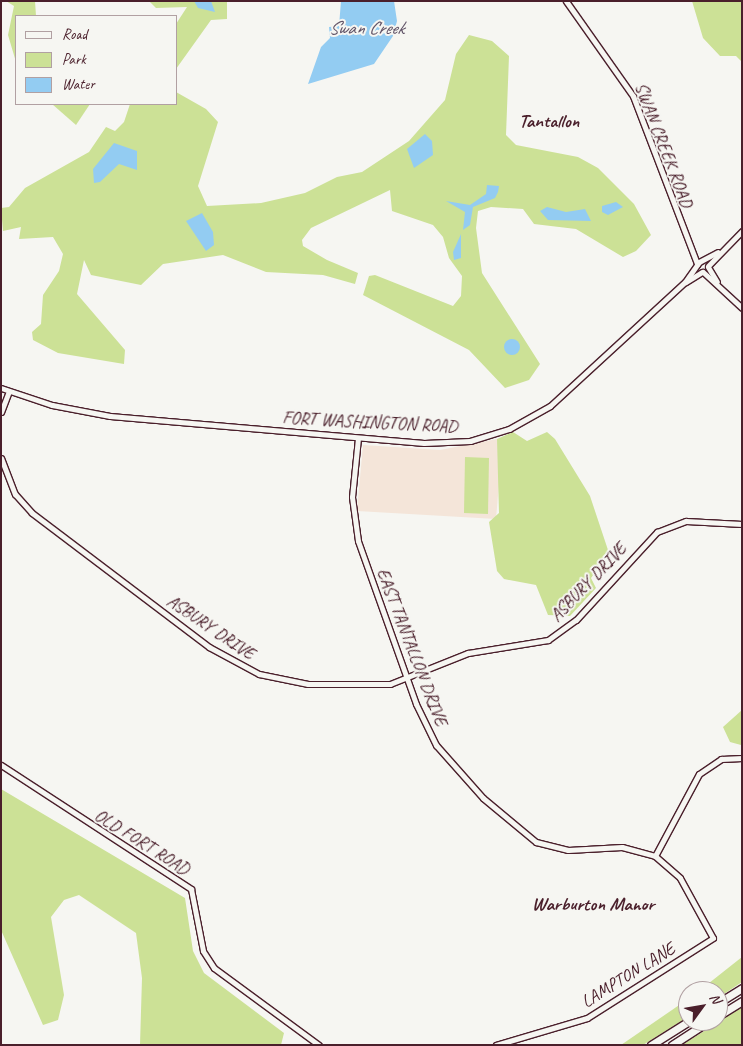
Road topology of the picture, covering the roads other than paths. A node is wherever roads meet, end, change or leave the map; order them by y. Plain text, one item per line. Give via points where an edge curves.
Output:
1 (566, 1) edge
2 (742, 231) edge
3 (718, 252) junction
4 (700, 263) junction
5 (708, 267) junction
6 (702, 272) junction
7 (685, 282) junction
8 (717, 282) junction
9 (742, 308) edge
10 (1, 388) edge
11 (9, 390) junction
12 (1, 412) edge
13 (358, 438) junction
14 (1, 458) edge
15 (742, 524) edge
16 (408, 679) junction
17 (742, 758) edge
18 (1, 765) edge
19 (655, 856) junction
20 (713, 938) joint
21 (742, 988) edge
22 (728, 997) edge
23 (742, 1001) edge
24 (728, 1010) edge
25 (678, 1028) edge
26 (694, 1031) edge
27 (319, 1045) edge
28 (496, 1045) edge
29 (651, 1045) edge
30 (672, 1045) edge

1 - 4 street, SWAN CREEK ROAD via 633,96 674,211
2 - 3 street, FORT WASHINGTON ROAD
3 - 4 street, FORT WASHINGTON ROAD
3 - 5 street, FORT WASHINGTON ROAD
4 - 5 street
4 - 6 street
4 - 7 street, FORT WASHINGTON ROAD
5 - 6 street, FORT WASHINGTON ROAD
5 - 8 street
6 - 7 street, FORT WASHINGTON ROAD
6 - 8 street
7 - 13 street, FORT WASHINGTON ROAD via 550,406 519,424 452,443
8 - 9 street
10 - 11 street, FORT WASHINGTON ROAD
11 - 12 street
11 - 13 street, FORT WASHINGTON ROAD via 110,416
13 - 16 street, EAST TANTALLON DRIVE via 355,529
14 - 16 street, ASBURY DRIVE via 15,494 32,513 231,661 292,683 369,687
15 - 16 street, ASBURY DRIVE via 692,520 670,525 645,542 576,620 554,637 521,647 468,653
16 - 19 street, EAST TANTALLON DRIVE via 436,745 518,831 536,842 562,850 615,846
17 - 19 street via 721,759 700,774
18 - 27 street, OLD FORT ROAD via 191,889 203,951 214,968
19 - 20 street, EAST TANTALLON DRIVE via 680,878
20 - 28 street, LAMPTON LANE via 587,1018
21 - 22 highway
23 - 24 highway
25 - 29 highway
26 - 30 highway

